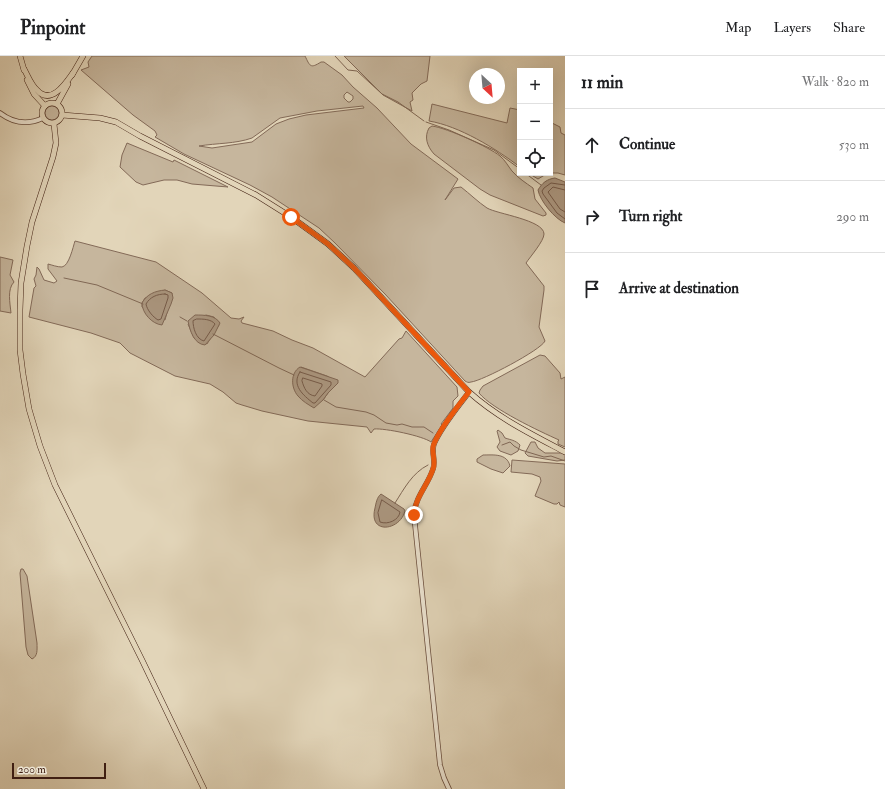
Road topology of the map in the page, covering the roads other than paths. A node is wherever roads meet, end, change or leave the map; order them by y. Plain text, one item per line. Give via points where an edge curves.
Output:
1 (20, 56) edge
2 (83, 56) edge
3 (24, 69) junction
4 (73, 73) junction
5 (57, 104) junction
6 (45, 106) junction
7 (0, 113) edge
8 (62, 115) junction
9 (43, 118) junction
10 (54, 124) junction
11 (469, 392) junction
12 (565, 452) edge
13 (204, 789) edge
14 (449, 789) edge

1 - 3 main road
2 - 4 main road
3 - 4 main road via 35,89 50,95 58,91
3 - 6 main road via 31,89
4 - 5 main road
5 - 6 main road
5 - 8 main road via 62,110
6 - 9 main road
7 - 9 street via 9,119 22,122
8 - 10 main road
8 - 11 main road via 111,120 256,195 291,217 328,244 354,268
9 - 10 main road via 46,122
10 - 13 main road via 56,143 31,228 24,258 21,290 20,350 29,409 55,485
11 - 12 main road via 509,423
11 - 14 street via 434,444 434,469 417,500 414,515 440,765

